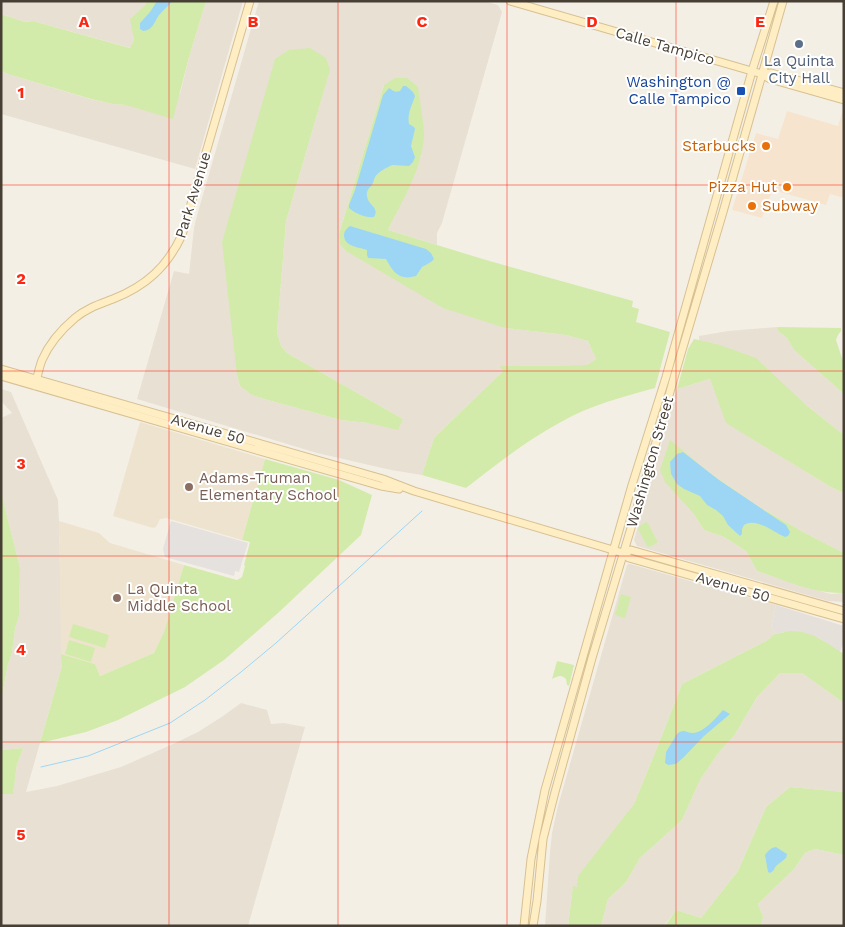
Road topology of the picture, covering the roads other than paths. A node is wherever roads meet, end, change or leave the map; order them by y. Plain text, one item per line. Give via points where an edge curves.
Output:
1 (250, 1) edge
2 (510, 1) edge
3 (774, 1) edge
4 (783, 1) edge
5 (752, 71) junction
6 (762, 74) junction
7 (844, 93) edge
8 (844, 100) edge
9 (1, 369) edge
10 (1, 376) edge
11 (36, 383) junction
12 (614, 551) junction
13 (623, 553) junction
14 (844, 611) edge
15 (844, 619) edge
16 (524, 926) edge
17 (533, 926) edge

1 - 11 main road, Park Avenue via 176,248 166,264 142,285 91,307 60,332 42,361
2 - 5 main road, Calle Tampico
3 - 5 main road, Washington Street
4 - 6 main road, Washington Street
5 - 6 main road, Calle Tampico
5 - 12 main road, Washington Street
6 - 7 main road, Calle Tampico via 771,73
6 - 8 main road, Calle Tampico
6 - 13 main road, Washington Street
9 - 11 main road, Avenue 50
10 - 11 main road, Avenue 50
11 - 12 main road, Avenue 50 via 383,479 414,492
12 - 13 main road, Avenue 50
12 - 16 main road, Washington Street via 545,790 531,859
13 - 14 main road, Avenue 50 via 631,550
13 - 15 main road, Avenue 50 via 629,558
13 - 17 main road, Washington Street via 543,839

